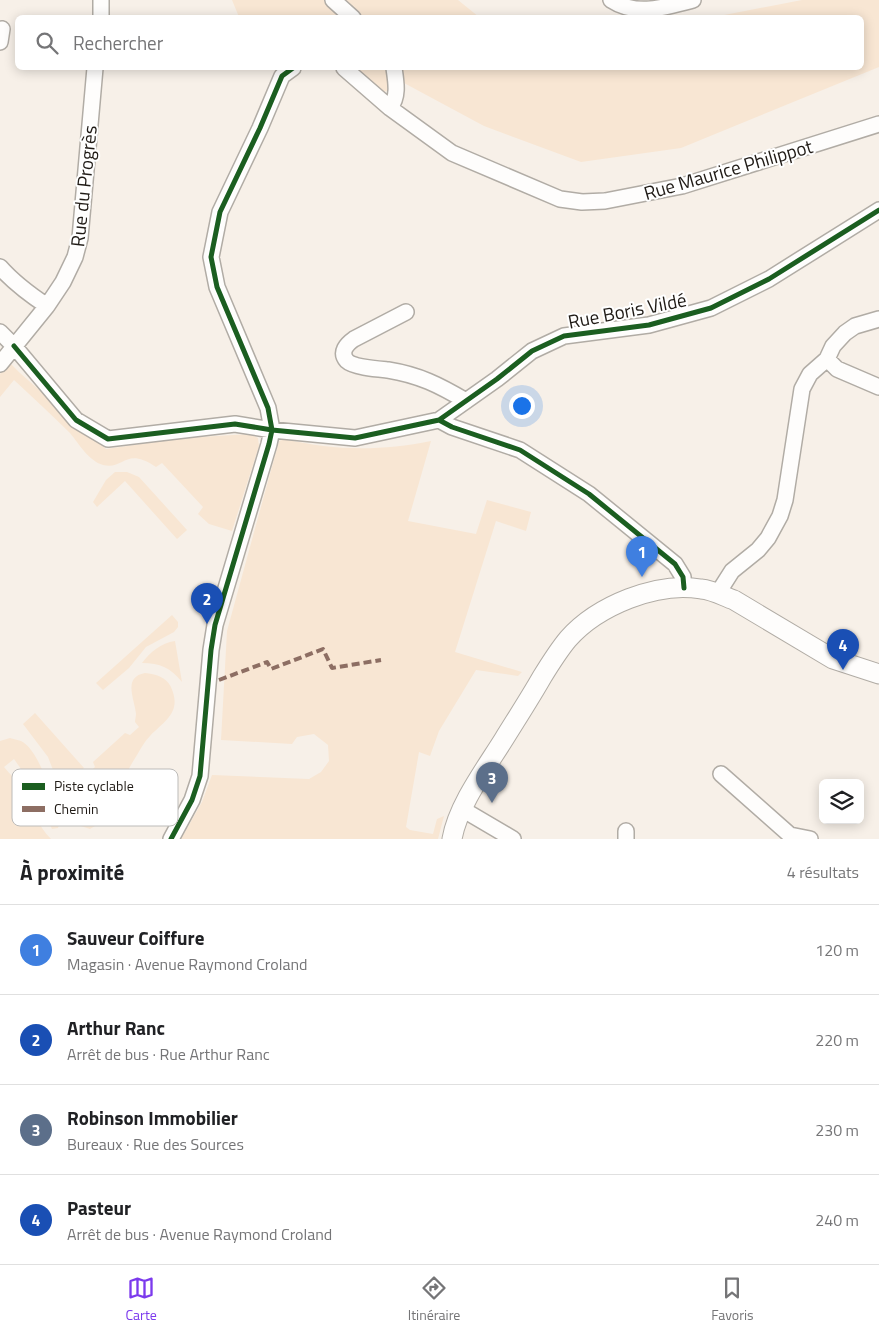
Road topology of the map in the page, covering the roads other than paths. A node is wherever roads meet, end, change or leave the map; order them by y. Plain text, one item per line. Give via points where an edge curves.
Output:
1 (101, 0) edge
2 (333, 0) edge
3 (611, 0) edge
4 (693, 0) edge
5 (101, 15) edge
6 (350, 15) edge
7 (95, 70) edge
8 (290, 70) edge
9 (346, 70) edge
10 (394, 70) edge
11 (390, 108) junction
12 (879, 124) edge
13 (879, 210) edge
14 (0, 267) edge
15 (47, 306) junction
16 (406, 312) dead end
17 (879, 319) edge
18 (0, 332) edge
19 (14, 346) junction
20 (827, 359) junction
21 (0, 364) edge
22 (879, 387) edge
23 (466, 401) junction
24 (439, 420) junction
25 (272, 430) junction
26 (684, 588) junction
27 (718, 593) junction
28 (879, 674) edge
29 (721, 774) dead end
30 (462, 809) junction
31 (791, 837) edge
32 (171, 839) edge
33 (452, 839) edge
34 (513, 839) edge
35 (810, 839) edge

1 - 5 street
2 - 6 street
3 - 4 street via 622,7 652,10
7 - 15 street, Rue du Progrès via 80,238 76,257
8 - 25 street via 282,76 220,212 211,257 217,287 268,408
9 - 11 street, Rue Maurice Philippot
10 - 11 street via 397,85
11 - 12 street, Rue Maurice Philippot via 452,153 560,198 582,202 605,201 682,186
13 - 23 street, Rue Boris Vildé via 769,279 711,308 649,325 564,336 532,351
14 - 15 street via 22,289
15 - 19 street, Rue du Progrès
16 - 23 street via 347,344 345,359 351,364 428,380
17 - 20 street via 854,326 833,346
18 - 19 street
19 - 21 street, Rue du Progrès
19 - 25 street via 76,420 108,439 235,424
20 - 22 street via 836,369
20 - 27 street via 810,374 802,389 780,516 768,538 732,571
23 - 24 street, Rue Boris Vildé
24 - 25 street via 355,438
24 - 26 street via 520,450 589,494 675,564 683,577
25 - 32 street via 212,638 200,776 192,800
26 - 27 main road
26 - 30 main road via 638,596 608,607 568,639
27 - 28 main road via 834,659
29 - 31 street
30 - 33 main road
30 - 34 street
31 - 35 street

